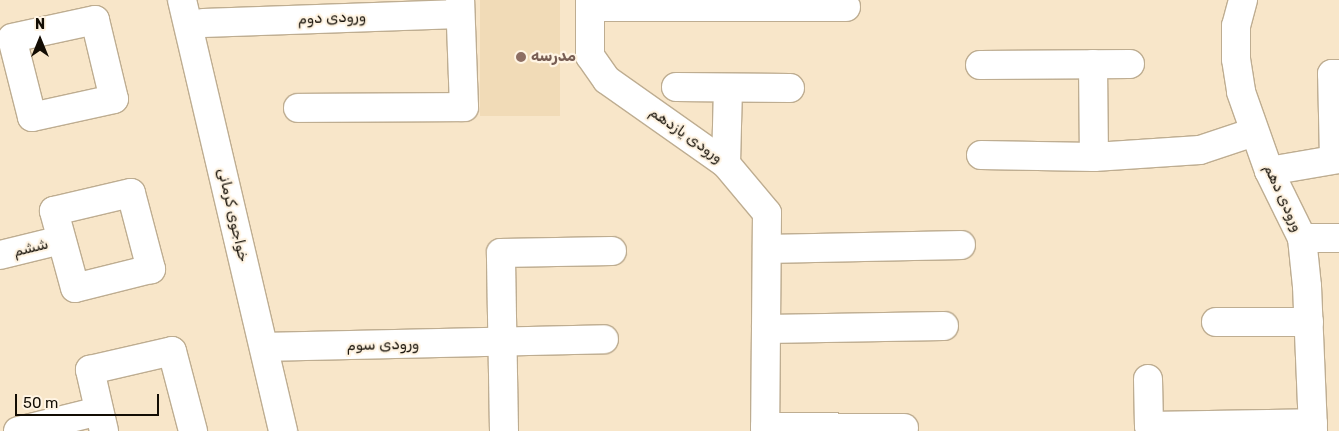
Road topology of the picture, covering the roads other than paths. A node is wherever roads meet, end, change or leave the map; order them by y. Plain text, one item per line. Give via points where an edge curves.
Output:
1 (182, 0) edge
2 (1244, 0) edge
3 (590, 3) edge
4 (460, 7) edge
5 (846, 7) dead end
6 (201, 11) edge
7 (1092, 64) junction
8 (1130, 64) dead end
9 (980, 65) dead end
10 (1339, 74) edge
11 (676, 88) dead end
12 (728, 88) junction
13 (790, 88) dead end
14 (298, 108) dead end
15 (1254, 132) junction
16 (982, 155) dead end
17 (1094, 157) junction
18 (1336, 159) edge
19 (726, 164) junction
20 (1269, 171) junction
21 (1302, 238) junction
22 (1339, 238) edge
23 (61, 240) dead end
24 (961, 244) dead end
25 (767, 249) junction
26 (612, 251) dead end
27 (0, 255) edge
28 (1216, 322) dead end
29 (1309, 322) junction
30 (944, 326) dead end
31 (766, 329) junction
32 (604, 339) dead end
33 (503, 342) junction
34 (270, 347) junction
35 (1148, 379) dead end
36 (102, 421) edge
37 (1313, 427) edge
38 (904, 428) dead end
39 (765, 429) edge
40 (18, 431) edge
41 (193, 431) edge
42 (282, 431) edge
43 (295, 431) edge
44 (504, 431) edge

1 - 34 street, خواجوی کرمانی
2 - 15 street, ورودی دهم via 1236,26 1236,60 1241,92
3 - 5 street
3 - 19 street, ورودی یازدهم via 590,56 607,80
4 - 6 street, ورودی دوم
4 - 14 street via 464,107
6 - 34 street, خواجوی کرمانی
7 - 8 street
7 - 9 street
7 - 17 street
10 - 18 street via 1332,74
11 - 12 street
12 - 13 street
12 - 19 street
15 - 17 street via 1200,150
15 - 20 street, ورودی دهم
16 - 17 street
18 - 20 street
19 - 25 street, ورودی یازدهم via 767,213
20 - 21 street, ورودی دهم
21 - 22 street
21 - 29 street, ورودی دهم
23 - 27 street, ششم
24 - 25 street
25 - 31 street, ورودی یازدهم
26 - 33 street via 501,253
28 - 29 street
29 - 37 street, ورودی دهم
30 - 31 street
31 - 39 street, ورودی یازدهم
32 - 33 street, ورودی سوم
33 - 34 street, ورودی سوم
33 - 44 street
34 - 42 street, خواجوی کرمانی
34 - 43 street, خواجوی کرمانی
35 - 37 street via 1149,426
36 - 40 street
36 - 41 street via 90,370 172,351
38 - 39 street

